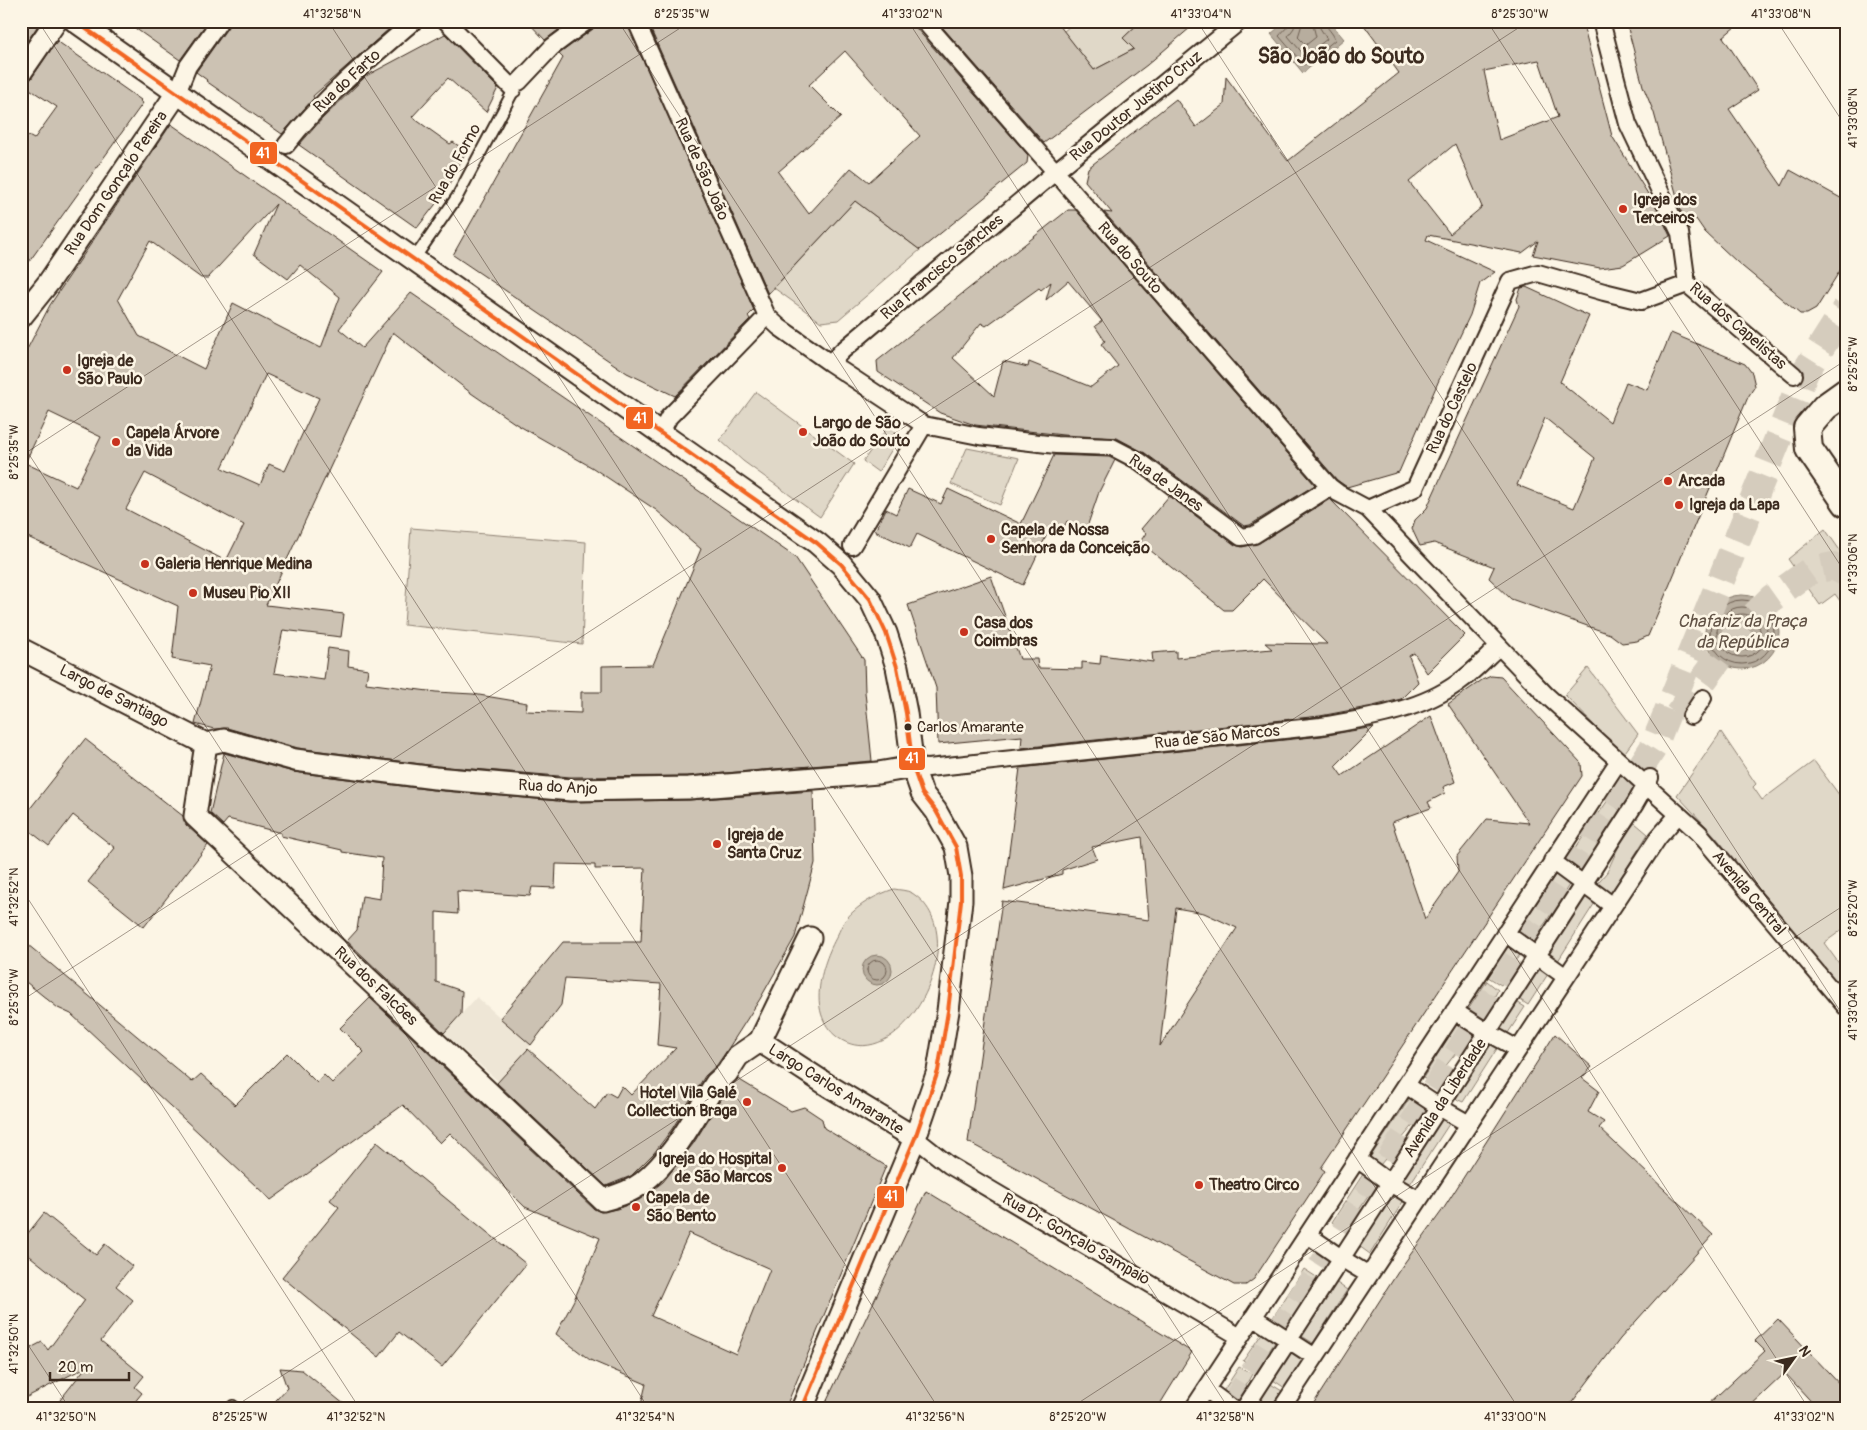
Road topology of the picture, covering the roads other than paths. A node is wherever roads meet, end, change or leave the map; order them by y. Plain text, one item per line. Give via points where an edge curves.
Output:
1 (56, 21) edge
2 (75, 21) edge
3 (220, 21) edge
4 (414, 21) edge
5 (446, 21) edge
6 (587, 21) edge
7 (636, 21) edge
8 (924, 21) edge
9 (1240, 21) edge
10 (1601, 21) edge
11 (21, 72) edge
12 (516, 86) junction
13 (177, 93) junction
14 (286, 145) dead end
15 (1055, 172) junction
16 (414, 259) junction
17 (1687, 284) junction
18 (25, 304) edge
19 (773, 322) junction
20 (830, 363) junction
21 (1794, 375) dead end
22 (1835, 400) edge
23 (917, 421) junction
24 (660, 434) junction
25 (1334, 490) junction
26 (1846, 503) edge
27 (1368, 509) junction
28 (852, 546) dead end
29 (1499, 646) junction
30 (21, 649) edge
31 (1703, 698) dead end
32 (1691, 716) dead end
33 (206, 744) junction
34 (1618, 762) junction
35 (913, 768) junction
36 (1648, 781) junction
37 (1678, 814) junction
38 (1552, 861) junction
39 (1583, 885) junction
40 (1613, 906) junction
41 (1505, 933) junction
42 (810, 938) dead end
43 (1536, 957) junction
44 (1566, 977) junction
45 (1846, 1007) edge
46 (1454, 1011) junction
47 (1487, 1032) junction
48 (760, 1041) junction
49 (1518, 1049) junction
50 (1406, 1085) junction
51 (1439, 1107) junction
52 (1468, 1124) junction
53 (915, 1138) junction
54 (1357, 1159) junction
55 (1390, 1182) junction
56 (1418, 1200) junction
57 (1308, 1235) junction
58 (1341, 1258) junction
59 (1369, 1275) junction
60 (1253, 1317) junction
61 (1240, 1337) junction
62 (1288, 1340) junction
63 (1315, 1357) junction
64 (1206, 1389) junction
65 (230, 1409) edge
66 (237, 1409) edge
67 (802, 1409) edge
68 (1193, 1409) edge
69 (1234, 1409) edge
70 (1244, 1409) edge
71 (1281, 1409) edge

1 - 11 street
2 - 13 street, Largo Carlos Amarante
3 - 13 street, Rua Dom Gonçalo Pereira via 188,66
4 - 14 street, Rua do Farto via 308,117
5 - 12 street
6 - 12 street via 552,47
7 - 19 street, Rua de São João
8 - 15 street, Rua do Souto
9 - 15 street, Rua Doutor Justino Cruz
10 - 17 street, Rua dos Capelistas via 1628,124 1680,233
12 - 16 lane, Rua do Forno via 456,197
13 - 16 street, Largo Carlos Amarante
13 - 18 street, Rua Dom Gonçalo Pereira via 49,282
15 - 20 street, Rua Francisco Sanches
15 - 25 street, Rua do Souto
16 - 24 street, Largo Carlos Amarante
17 - 21 street, Rua dos Capelistas
17 - 27 street, Rua do Castelo via 1641,301 1538,273 1507,274 1415,488
19 - 20 street
19 - 24 street via 669,417
20 - 23 street
22 - 26 street via 1807,428 1809,449
23 - 25 street, Rua de Janes via 979,436 1056,445 1112,447 1139,461 1241,537 1254,535
23 - 28 street
24 - 35 street, Largo Carlos Amarante via 817,543 841,564 870,599 897,667
25 - 27 street, Avenida Central
27 - 29 street, Avenida Central
29 - 34 street, Avenida Central
29 - 35 street, Rua de São Marcos via 1459,682 1420,703 1377,717 1312,728
30 - 33 street, Largo de Santiago
31 - 32 street
33 - 35 street, Rua do Anjo via 224,740 295,760 435,778 571,790 688,788
33 - 48 street, Rua dos Falcões via 195,816 603,1200 624,1194 661,1166 716,1083 738,1056
34 - 36 street, Avenida Central
34 - 38 street
35 - 53 street, Largo Carlos Amarante via 922,793 956,846 961,876 961,901 938,1071
36 - 37 street, Avenida Central
36 - 39 street, Avenida da Liberdade
37 - 40 street
37 - 45 street, Avenida Central via 1699,833
38 - 39 street
38 - 41 street
39 - 40 street
39 - 43 street, Avenida da Liberdade
40 - 44 street
41 - 43 street
41 - 46 street
42 - 48 street
43 - 44 street
43 - 47 street, Avenida da Liberdade
44 - 49 street
46 - 47 street
46 - 50 street
47 - 49 street
47 - 51 street, Avenida da Liberdade
48 - 53 street, Largo Carlos Amarante
49 - 52 street
50 - 51 street
50 - 54 street
51 - 52 street
51 - 55 street, Avenida da Liberdade
52 - 56 street
53 - 61 street, Rua Dr. Gonçalo Sampaio via 949,1165
53 - 67 street
54 - 55 street
54 - 57 street
55 - 56 street
55 - 58 street, Avenida da Liberdade
56 - 59 street
57 - 58 street
57 - 60 street
58 - 59 street
58 - 62 street, Avenida da Liberdade
59 - 63 street
60 - 61 street
60 - 62 street
61 - 64 street
62 - 63 street
62 - 70 street, Avenida da Liberdade
63 - 71 street
64 - 68 street
64 - 69 street
65 - 66 lane via 232,1406

